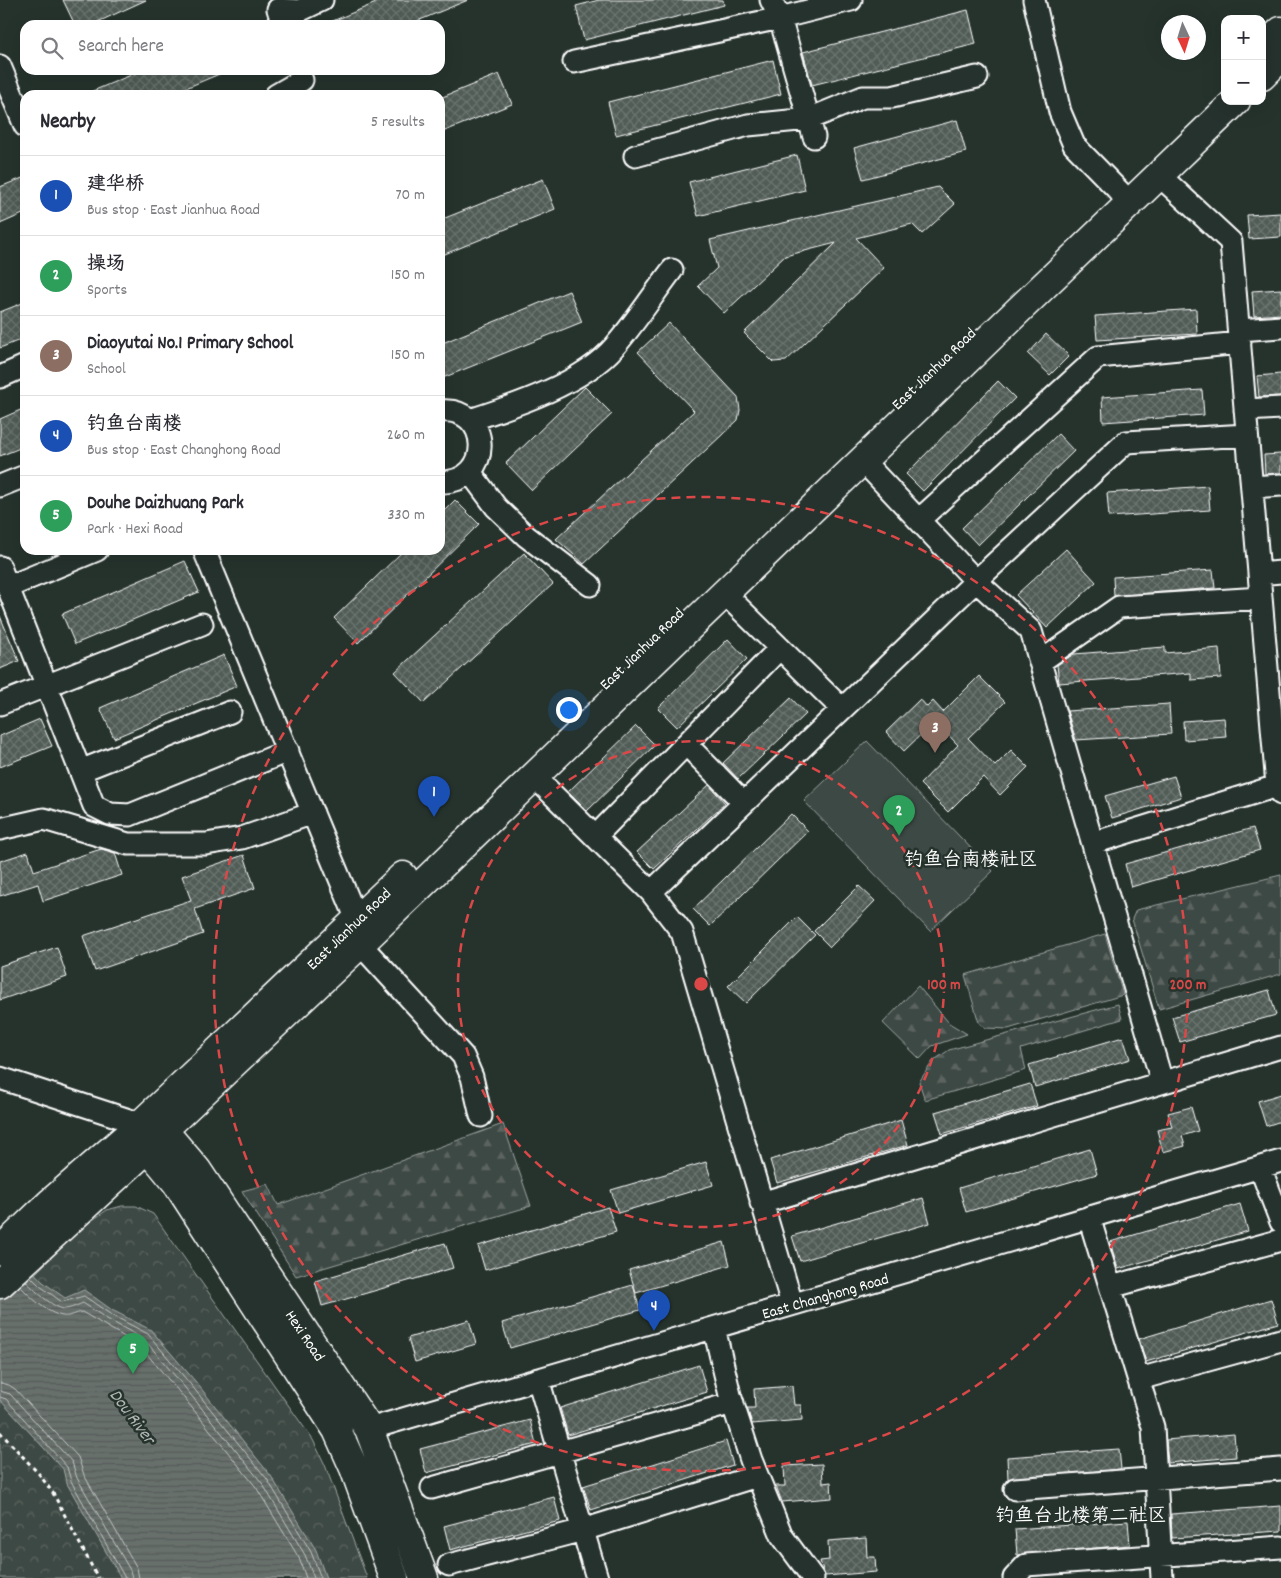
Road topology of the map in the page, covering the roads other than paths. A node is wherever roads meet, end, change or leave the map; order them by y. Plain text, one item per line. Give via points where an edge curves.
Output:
1 (322, 0) edge
2 (851, 0) edge
3 (1034, 0) edge
4 (776, 9) edge
5 (281, 20) edge
6 (1281, 31) edge
7 (1266, 46) edge
8 (1281, 57) edge
9 (574, 62) dead end
10 (0, 66) edge
11 (1266, 72) edge
12 (977, 77) dead end
13 (302, 82) edge
14 (286, 90) edge
15 (1221, 90) edge
16 (1232, 105) edge
17 (20, 114) edge
18 (811, 128) junction
19 (635, 156) dead end
20 (1160, 176) junction
21 (1124, 198) junction
22 (672, 270) dead end
23 (1281, 327) edge
24 (1239, 336) junction
25 (20, 368) edge
26 (0, 377) edge
27 (1281, 408) edge
28 (1245, 410) junction
29 (445, 412) edge
30 (470, 420) junction
31 (1247, 435) junction
32 (862, 460) junction
33 (470, 472) junction
34 (20, 478) edge
35 (445, 481) edge
36 (1281, 485) edge
37 (0, 486) edge
38 (1252, 487) junction
39 (920, 519) junction
40 (86, 555) edge
41 (206, 555) edge
42 (1281, 572) edge
43 (1259, 574) junction
44 (976, 581) junction
45 (590, 585) dead end
46 (5, 591) edge
47 (724, 593) junction
48 (1261, 598) junction
49 (202, 624) dead end
50 (780, 648) junction
51 (1273, 654) edge
52 (1040, 662) junction
53 (47, 686) junction
54 (0, 704) edge
55 (842, 709) junction
56 (230, 712) dead end
57 (1277, 737) edge
58 (686, 744) junction
59 (288, 751) junction
60 (80, 771) junction
61 (533, 775) junction
62 (1279, 790) edge
63 (744, 803) junction
64 (313, 813) junction
65 (0, 829) edge
66 (595, 837) junction
67 (1092, 844) junction
68 (650, 892) junction
69 (358, 932) junction
70 (1281, 1047) edge
71 (0, 1078) edge
72 (1162, 1082) junction
73 (481, 1116) dead end
74 (151, 1134) junction
75 (1281, 1161) edge
76 (1260, 1167) junction
77 (762, 1203) junction
78 (60, 1211) junction
79 (1089, 1217) junction
80 (1281, 1222) edge
81 (1281, 1240) edge
82 (0, 1251) edge
83 (0, 1284) edge
84 (1111, 1287) junction
85 (792, 1304) junction
86 (714, 1328) junction
87 (1281, 1340) edge
88 (538, 1379) junction
89 (1139, 1379) junction
90 (732, 1403) junction
91 (369, 1429) junction
92 (559, 1451) junction
93 (1281, 1469) edge
94 (757, 1476) junction
95 (1156, 1478) junction
96 (432, 1488) dead end
97 (1015, 1489) dead end
98 (582, 1530) junction
99 (1281, 1546) edge
100 (1161, 1554) junction
101 (449, 1565) dead end
102 (394, 1578) edge
103 (424, 1578) edge
104 (597, 1578) edge
105 (813, 1578) edge
106 (1014, 1578) edge
107 (1162, 1578) edge

1 - 5 street via 299,11 278,9
2 - 4 street
3 - 21 street via 1060,112 1074,146
4 - 9 street
4 - 18 street
6 - 7 main road
8 - 11 main road
10 - 17 street
12 - 18 street via 892,97 863,97
13 - 14 street
15 - 21 main road, East Jianhua Road
16 - 20 main road, East Jianhua Road
18 - 19 street via 748,125
20 - 21 main road, East Jianhua Road
20 - 24 street via 1231,242
21 - 32 main road, East Jianhua Road
21 - 69 main road, East Jianhua Road
22 - 30 street via 614,348 582,373 524,403
23 - 24 street
24 - 28 street
24 - 39 street via 1098,357
25 - 26 street
27 - 28 street
28 - 31 street
29 - 30 street via 459,413
30 - 33 street via 477,429 480,446 477,462
31 - 38 street
31 - 44 street via 1126,442
32 - 39 street
32 - 47 main road, East Jianhua Road
33 - 35 street via 461,479
33 - 45 street via 496,507 526,536
34 - 37 street
36 - 38 street
38 - 43 street
39 - 44 street
40 - 46 street
41 - 59 street
42 - 43 street
43 - 48 street
44 - 52 street via 1031,632
44 - 55 street
46 - 53 street
47 - 50 street
47 - 61 main road, East Jianhua Road
48 - 51 street
48 - 52 street via 1119,607
49 - 53 street
50 - 55 street
50 - 58 street
51 - 57 street
52 - 67 street
53 - 54 street
53 - 60 street
55 - 63 street
56 - 60 street
57 - 62 street
58 - 63 street
58 - 66 street
59 - 60 street via 130,815 110,814 94,806
59 - 64 street
61 - 66 street
61 - 69 main road, East Jianhua Road
62 - 67 street
63 - 68 street
64 - 65 street via 242,838 206,844 128,844 44,819
64 - 69 street
66 - 68 street
67 - 72 street
68 - 77 street via 678,927 687,948
69 - 73 street via 463,1056 472,1077
69 - 74 main road, East Jianhua Road
70 - 72 street
71 - 74 street
72 - 77 street
74 - 78 main road, East Jianhua Road
74 - 91 main road, Hexi Road via 196,1170
74 - 102 main road, Hexi Road via 176,1182 337,1430
75 - 76 street, East Changhong Road
76 - 79 street, East Changhong Road
76 - 80 street
77 - 85 street
78 - 82 main road
78 - 83 main road
79 - 84 street
79 - 85 street, East Changhong Road
81 - 84 street
84 - 89 street
85 - 86 street, East Changhong Road
86 - 88 street, East Changhong Road
86 - 90 street
87 - 89 street
88 - 91 street, East Changhong Road
88 - 92 street
89 - 95 street via 1153,1427
90 - 92 street
90 - 94 street
91 - 103 main road, Hexi Road
92 - 96 street
92 - 98 street
93 - 95 street
94 - 98 street
94 - 105 street via 782,1536
95 - 97 street
95 - 100 street
98 - 101 street
98 - 104 street
99 - 100 street
100 - 106 street via 1026,1565
100 - 107 street

